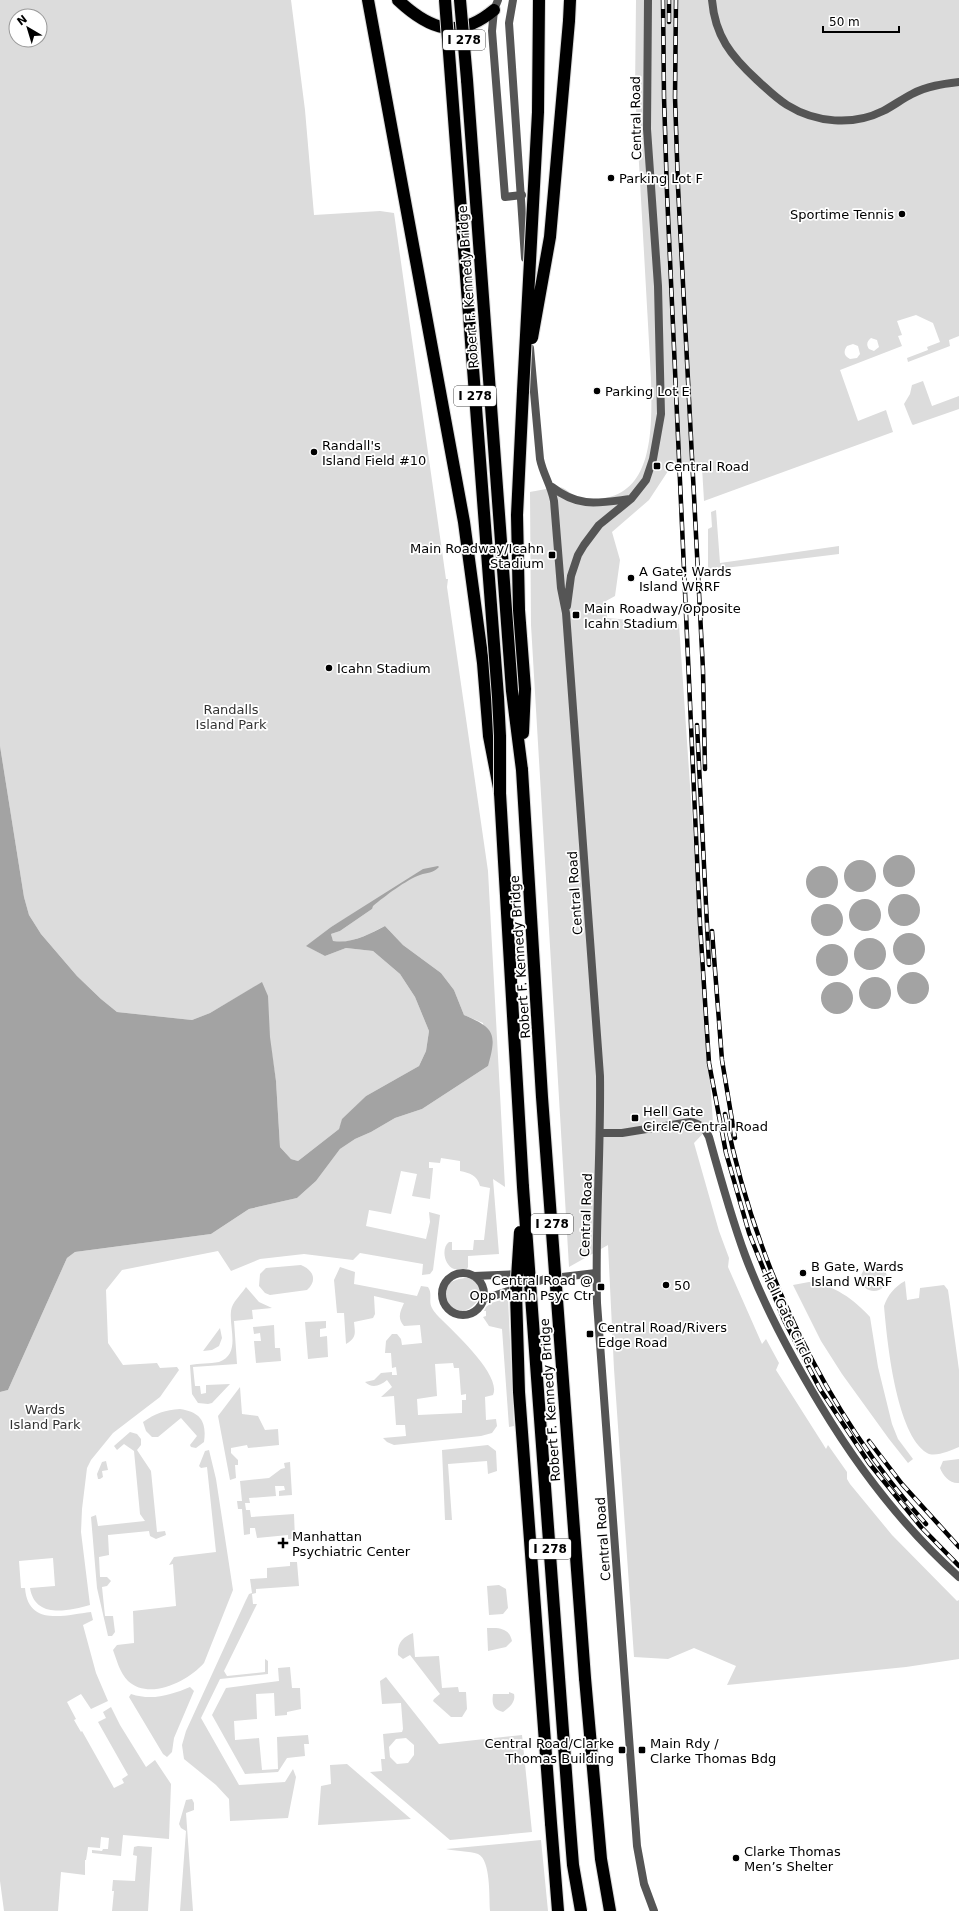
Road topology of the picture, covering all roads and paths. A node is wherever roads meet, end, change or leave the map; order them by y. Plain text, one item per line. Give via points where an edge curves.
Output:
1 (368, 0) edge
2 (398, 0) edge
3 (445, 0) edge
4 (460, 0) edge
5 (513, 0) edge
6 (539, 0) edge
7 (570, 0) edge
8 (648, 0) edge
9 (712, 0) edge
10 (496, 5) edge
11 (959, 82) edge
12 (522, 195) junction
13 (523, 391) junction
14 (552, 487) junction
15 (631, 499) junction
16 (566, 613) junction
17 (522, 770) junction
18 (500, 793) junction
19 (600, 1133) junction
20 (523, 1187) junction
21 (596, 1273) junction
22 (474, 1276) junction
23 (545, 1279) junction
24 (484, 1299) junction
25 (959, 1577) edge
26 (558, 1911) edge
27 (581, 1911) edge
28 (610, 1911) edge
29 (654, 1911) edge

1 - 18 highway, bridge via 463,514 483,663 489,736
2 - 10 highway via 431,23 454,28 474,24
3 - 18 highway, Robert F. Kennedy Bridge / I 278, bridge via 497,690
4 - 17 highway, Robert F. Kennedy Bridge / I 278, bridge via 512,691
5 - 12 street, Central Road via 509,23
6 - 13 highway, bridge via 538,112
7 - 13 highway, bridge via 550,237
8 - 15 street, Central Road via 648,136 658,286 662,414 650,470 646,480
9 - 11 street via 721,38 738,62 778,99 794,110 816,118 843,121 866,118 923,89 938,84
10 - 12 street via 492,31 504,197
12 - 14 street, Central Road via 532,382 540,458 544,473
13 - 17 highway via 517,515 519,610 525,689
14 - 15 street via 571,498 588,503
14 - 16 street, Central Road via 560,588
15 - 16 street, Central Road via 599,525 578,555 569,583
16 - 19 street, Central Road via 596,1009
17 - 28 highway, Robert F. Kennedy Bridge / I 278, bridge via 584,1678 601,1859
18 - 20 highway, Robert F. Kennedy Bridge / I 278
19 - 21 street, Central Road
19 - 25 street, Hell Gate Circle via 622,1133 690,1122 705,1129 745,1256 781,1336 809,1388 838,1436 872,1483
20 - 26 highway, bridge via 516,1293 518,1378
20 - 27 highway, Robert F. Kennedy Bridge / I 278, bridge via 570,1827
21 - 23 street
21 - 29 street, Central Road via 637,1846 645,1887
22 - 23 street via 516,1273
22 - 24 street via 484,1288
22 - 24 street via 463,1273 450,1278 442,1290 443,1304 454,1314 468,1316 480,1308
23 - 24 street

